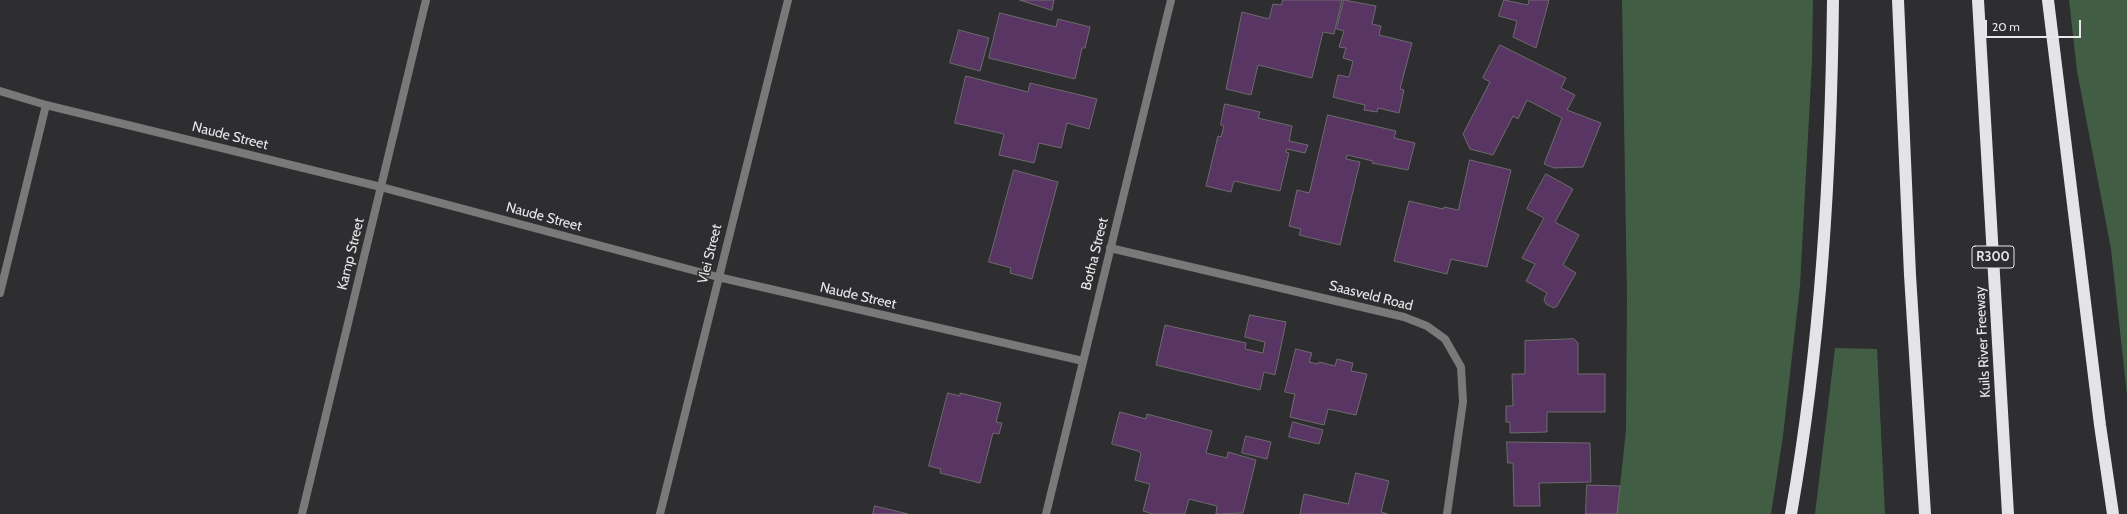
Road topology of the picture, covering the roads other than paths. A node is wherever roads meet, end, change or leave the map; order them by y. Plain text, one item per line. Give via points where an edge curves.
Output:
1 (426, 0) edge
2 (788, 0) edge
3 (1171, 0) edge
4 (1833, 0) edge
5 (1898, 0) edge
6 (1978, 0) edge
7 (2048, 0) edge
8 (0, 91) edge
9 (46, 105) junction
10 (381, 187) junction
11 (1110, 248) junction
12 (718, 277) junction
13 (0, 293) edge
14 (1083, 361) junction
15 (302, 514) edge
16 (660, 514) edge
17 (1046, 514) edge
18 (1447, 514) edge
19 (1791, 514) edge
20 (1925, 514) edge
21 (2008, 514) edge
22 (2113, 514) edge

1 - 10 street, Kamp Street
2 - 12 street, Vlei Street
3 - 11 street, Botha Street
4 - 19 highway via 1832,112 1815,351
5 - 20 highway via 1910,275
6 - 21 highway, Kuils River Freeway / R300
7 - 22 highway
8 - 9 street, Naude Street
9 - 10 street, Naude Street
9 - 13 street
10 - 12 street, Naude Street
10 - 15 street, Kamp Street
11 - 14 street, Botha Street
11 - 18 street, Saasveld Road via 1404,317 1427,326 1445,339 1461,367 1463,402
12 - 14 street, Naude Street
12 - 16 street, Vlei Street
14 - 17 street, Botha Street

